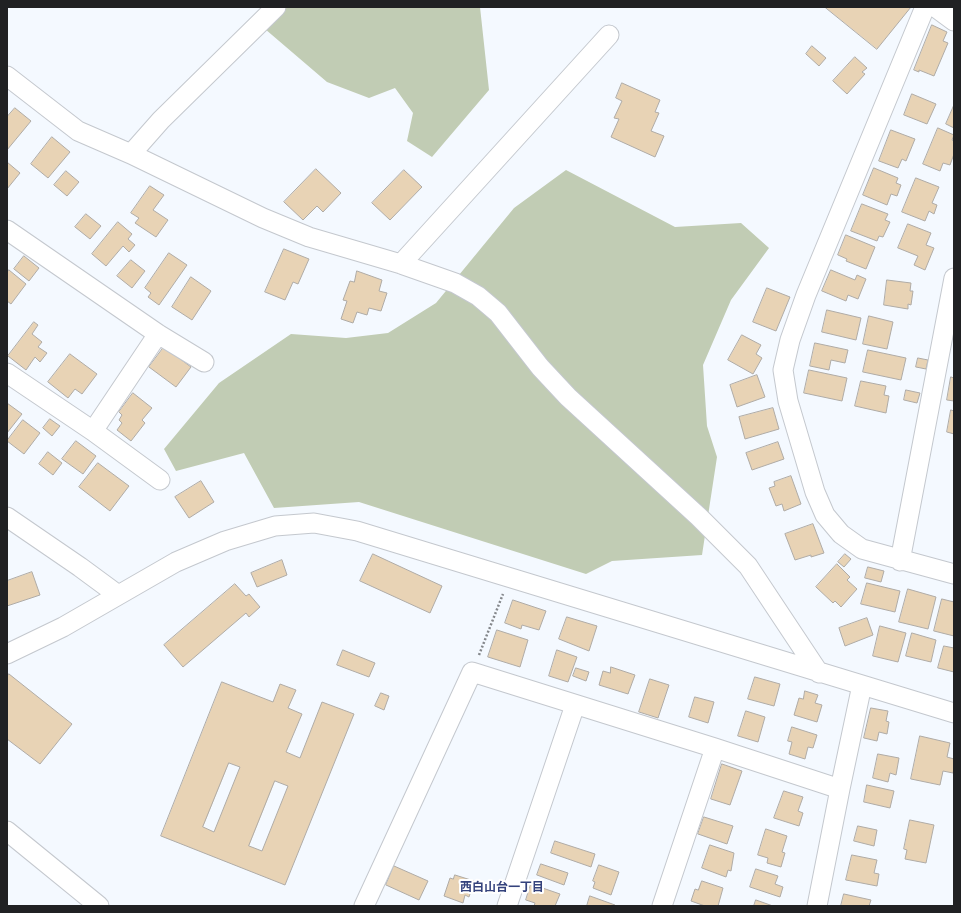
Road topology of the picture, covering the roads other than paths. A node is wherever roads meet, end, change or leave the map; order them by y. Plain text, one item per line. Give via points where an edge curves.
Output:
1 (276, 7) edge
2 (925, 7) edge
3 (935, 7) edge
4 (954, 20) edge
5 (609, 35) dead end
6 (7, 76) edge
7 (131, 154) junction
8 (7, 230) edge
9 (401, 264) junction
10 (954, 278) edge
11 (158, 334) junction
12 (204, 362) dead end
13 (7, 373) edge
14 (93, 431) junction
15 (160, 480) dead end
16 (7, 517) edge
17 (900, 561) junction
18 (954, 574) edge
19 (118, 595) junction
20 (7, 654) edge
21 (819, 673) junction
22 (862, 685) junction
23 (575, 705) junction
24 (954, 713) edge
25 (715, 748) junction
26 (840, 789) junction
27 (7, 831) edge
28 (99, 906) edge
29 (364, 906) edge
30 (507, 906) edge
31 (662, 906) edge
32 (817, 906) edge

1 - 7 street via 161,120
2 - 17 street via 806,295 790,340 783,370 790,409 815,492 825,515 841,534 862,549
3 - 4 street
5 - 9 street
6 - 7 street via 78,131
7 - 9 street via 263,218 309,237
8 - 11 street
9 - 21 street via 454,283 478,296 498,313 540,367 568,397 699,517 748,566
10 - 17 street
11 - 12 street
11 - 14 street
13 - 14 street
14 - 15 street
16 - 19 street
17 - 18 street
19 - 20 street via 63,627
19 - 21 street via 176,562 225,541 275,526 314,523 357,531
21 - 22 street
22 - 24 street
22 - 26 street
23 - 25 street
23 - 29 street via 472,672
23 - 30 street
25 - 26 street
25 - 31 street
26 - 32 street
27 - 28 street

